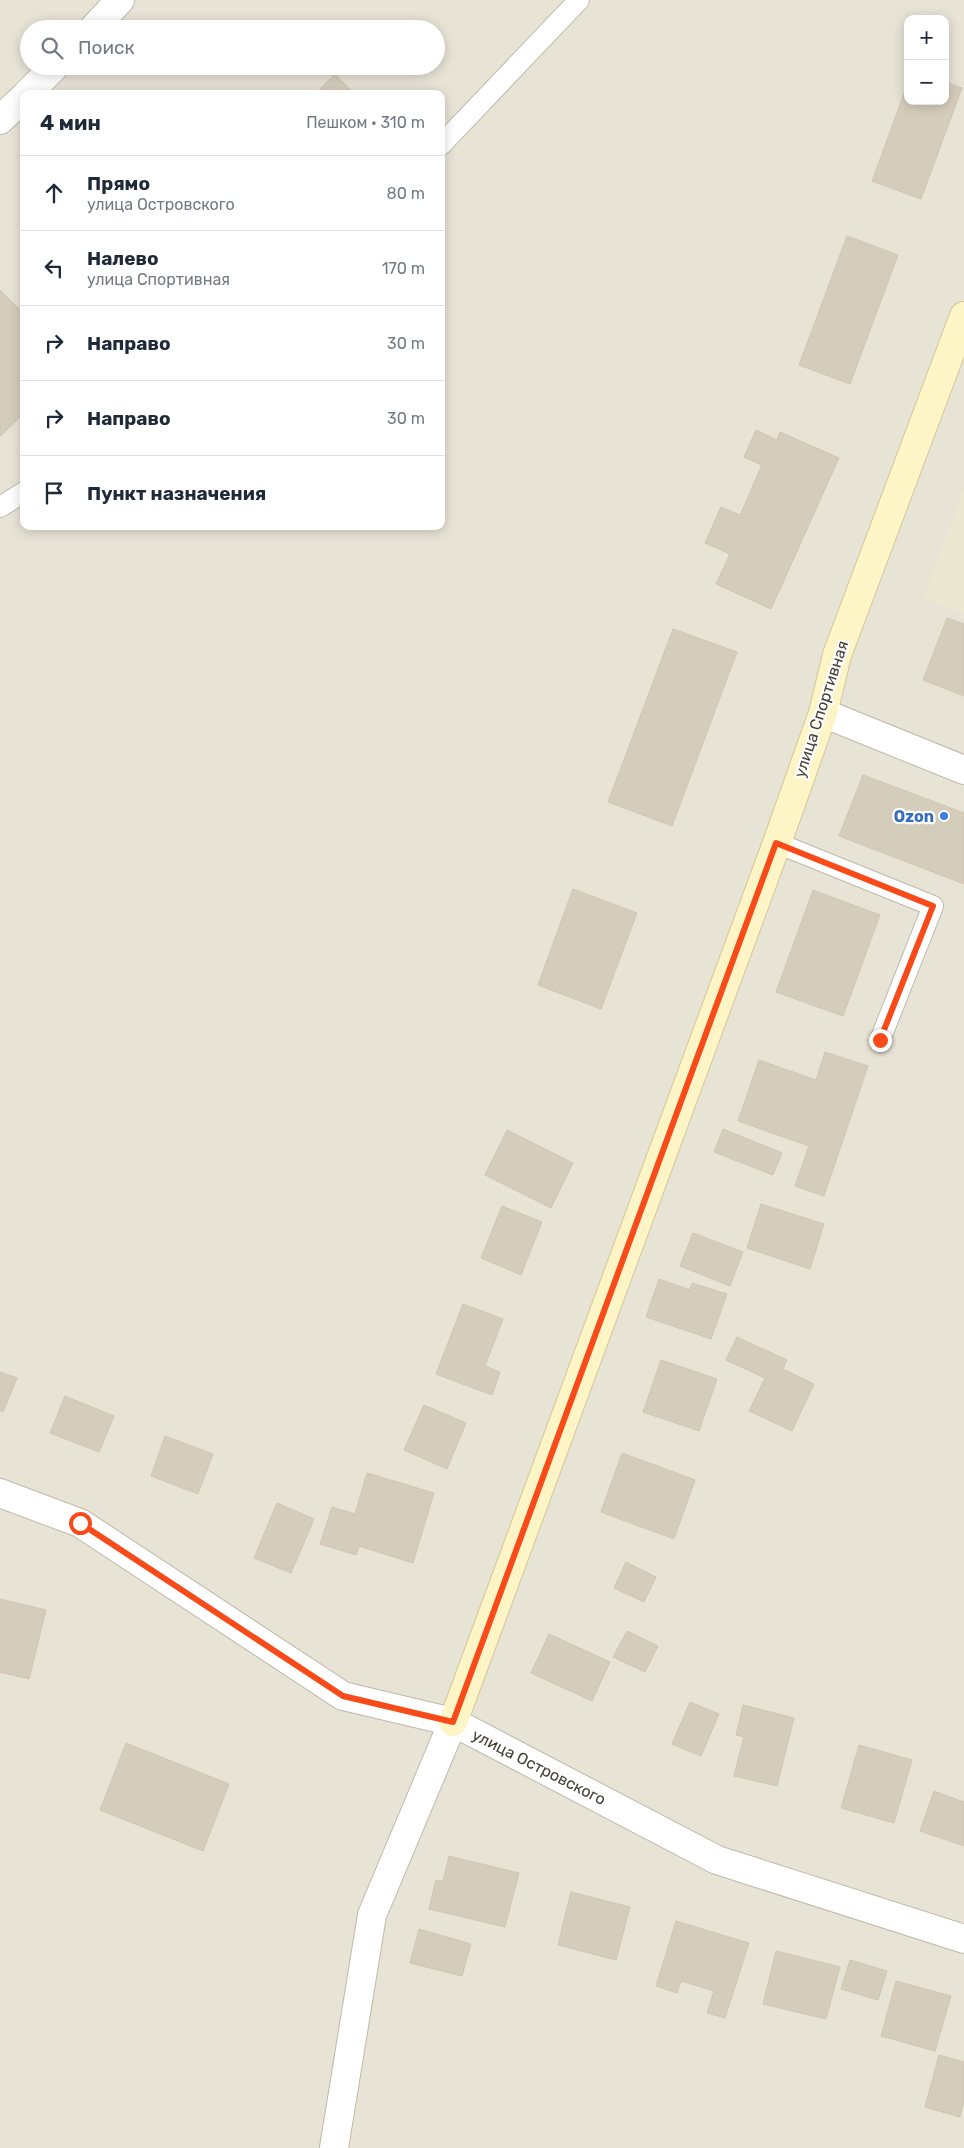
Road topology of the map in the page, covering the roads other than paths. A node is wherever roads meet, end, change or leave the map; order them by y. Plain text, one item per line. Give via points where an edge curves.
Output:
1 (120, 0) edge
2 (579, 0) edge
3 (101, 20) edge
4 (46, 75) edge
5 (31, 90) edge
6 (20, 100) edge
7 (0, 120) edge
8 (445, 141) edge
9 (964, 316) edge
10 (20, 494) edge
11 (0, 506) edge
12 (823, 713) junction
13 (964, 770) edge
14 (776, 843) junction
15 (880, 1040) dead end
16 (0, 1493) edge
17 (453, 1722) junction
18 (964, 1939) edge
19 (334, 2148) edge

1 - 3 street
2 - 8 lane
4 - 5 street
6 - 7 street
9 - 12 street, улица Спортивная via 837,655
10 - 11 lane
12 - 13 street
12 - 14 street, улица Спортивная
14 - 15 lane via 933,906
14 - 17 street, улица Спортивная
16 - 17 street, улица Островского via 80,1523 343,1696
17 - 18 street, улица Островского via 717,1860
17 - 19 street via 372,1915

